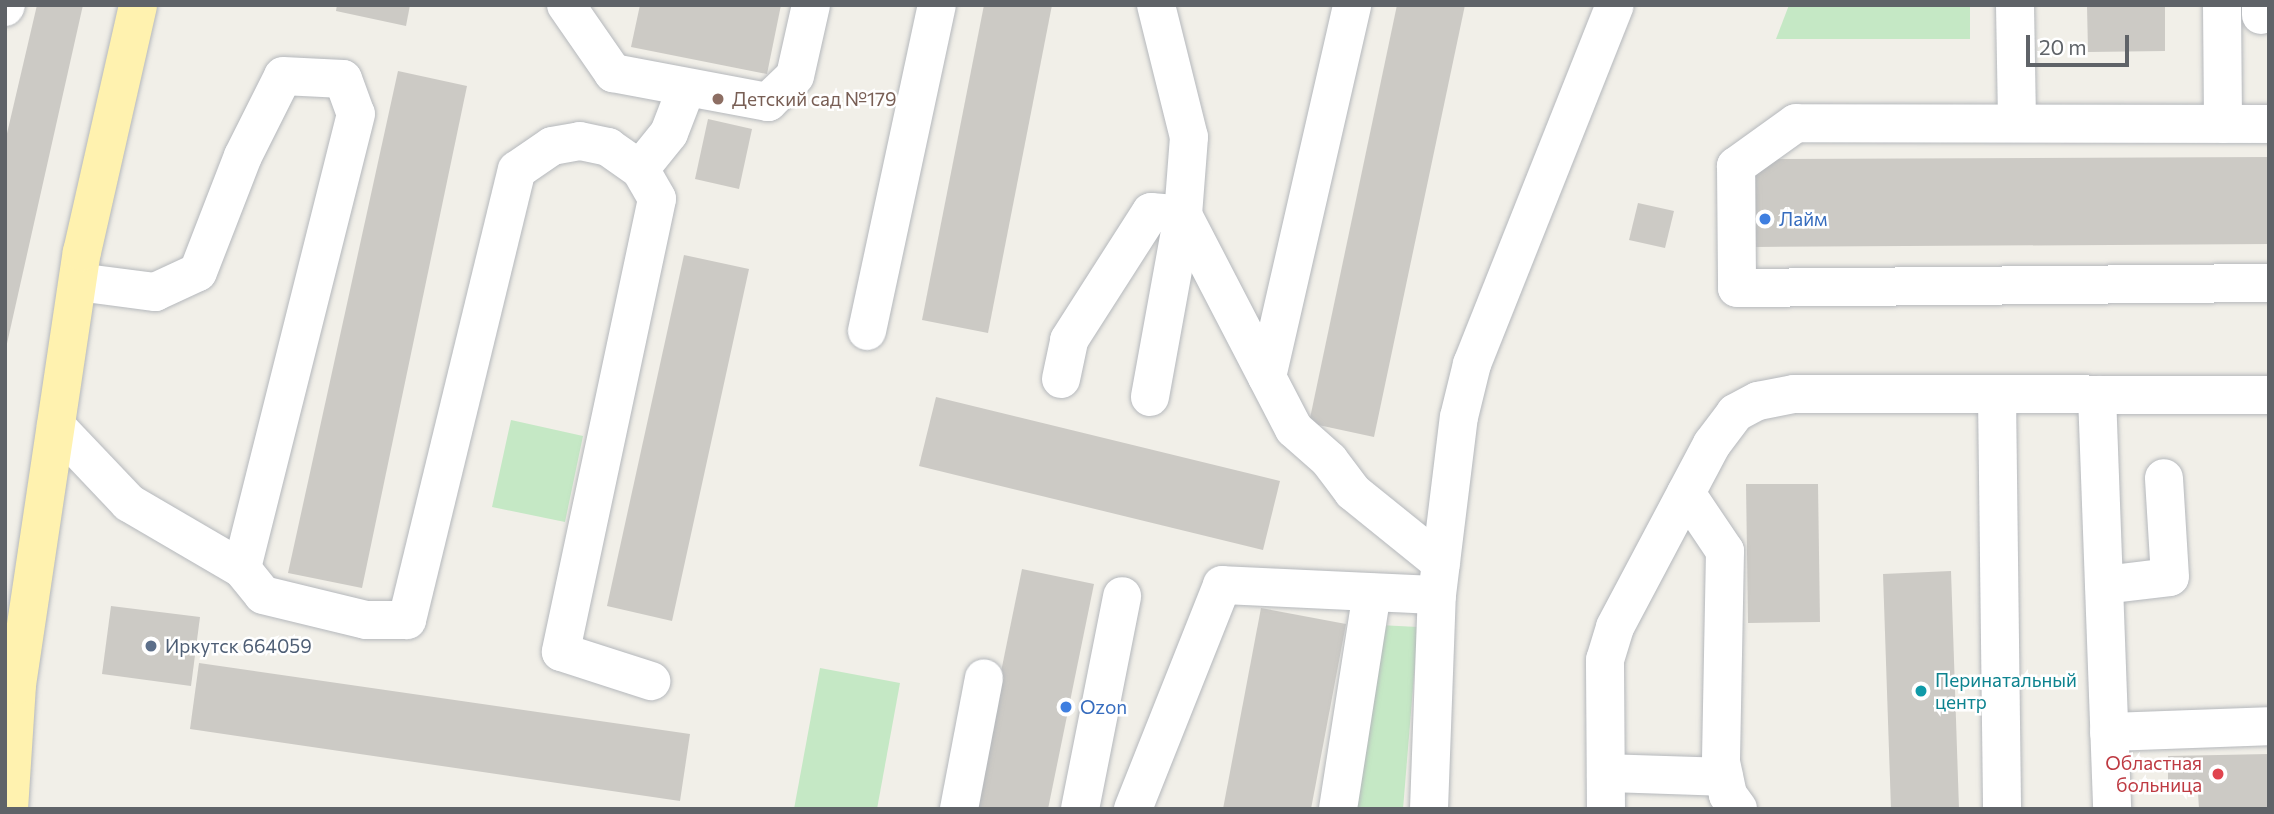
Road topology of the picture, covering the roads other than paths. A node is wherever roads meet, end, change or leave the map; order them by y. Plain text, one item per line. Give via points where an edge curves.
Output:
1 (138, 5) edge
2 (566, 5) edge
3 (811, 5) edge
4 (937, 5) edge
5 (1156, 5) edge
6 (1352, 5) edge
7 (1615, 5) edge
8 (2015, 5) edge
9 (2222, 5) edge
10 (686, 89) junction
11 (2017, 124) junction
12 (2223, 124) junction
13 (2269, 124) edge
14 (639, 169) junction
15 (1183, 215) junction
16 (78, 282) junction
17 (2269, 283) edge
18 (867, 331) dead end
19 (1267, 377) junction
20 (1060, 379) dead end
21 (1997, 395) junction
22 (2097, 395) junction
23 (2269, 395) edge
24 (1150, 397) dead end
25 (56, 426) junction
26 (2164, 478) dead end
27 (1686, 493) junction
28 (242, 569) junction
29 (1439, 579) junction
30 (2104, 585) junction
31 (1372, 593) junction
32 (1122, 596) dead end
33 (984, 678) dead end
34 (651, 681) dead end
35 (2269, 726) edge
36 (2109, 732) junction
37 (1606, 791) edge
38 (1731, 793) edge
39 (9, 809) edge
40 (959, 809) edge
41 (1080, 809) edge
42 (1133, 809) edge
43 (1338, 809) edge
44 (1429, 809) edge
45 (2002, 809) edge
46 (2112, 809) edge

1 - 16 main road
2 - 10 street via 612,73
3 - 10 street via 795,76 768,102
4 - 18 street
5 - 15 street via 1189,137
6 - 19 street
7 - 29 street via 1472,364 1459,417
8 - 11 street
9 - 12 street
10 - 14 street via 669,133
11 - 12 street
11 - 17 street via 1796,123 1736,166 1737,288
12 - 13 street
14 - 28 street via 608,147 580,141 552,146 517,170 407,620 366,620 263,595
14 - 34 street via 657,199 561,652
15 - 19 street
15 - 20 street via 1151,212 1069,340
15 - 24 street
16 - 25 main road
16 - 28 street via 155,292 198,272 243,156 283,76 344,79 356,114
19 - 29 street via 1294,429 1329,460 1353,492
21 - 22 street
21 - 27 street via 1794,394 1758,401 1735,413
21 - 45 street
22 - 23 street
22 - 30 street
25 - 28 street via 129,503
25 - 39 main road via 16,685
26 - 30 street via 2170,577
27 - 37 street via 1615,627 1605,660
27 - 38 street via 1713,527 1728,574
29 - 31 street
29 - 44 street
30 - 36 street
31 - 42 street via 1222,585
31 - 43 street
32 - 41 street
33 - 40 street
35 - 36 street
36 - 46 street
37 - 38 street

